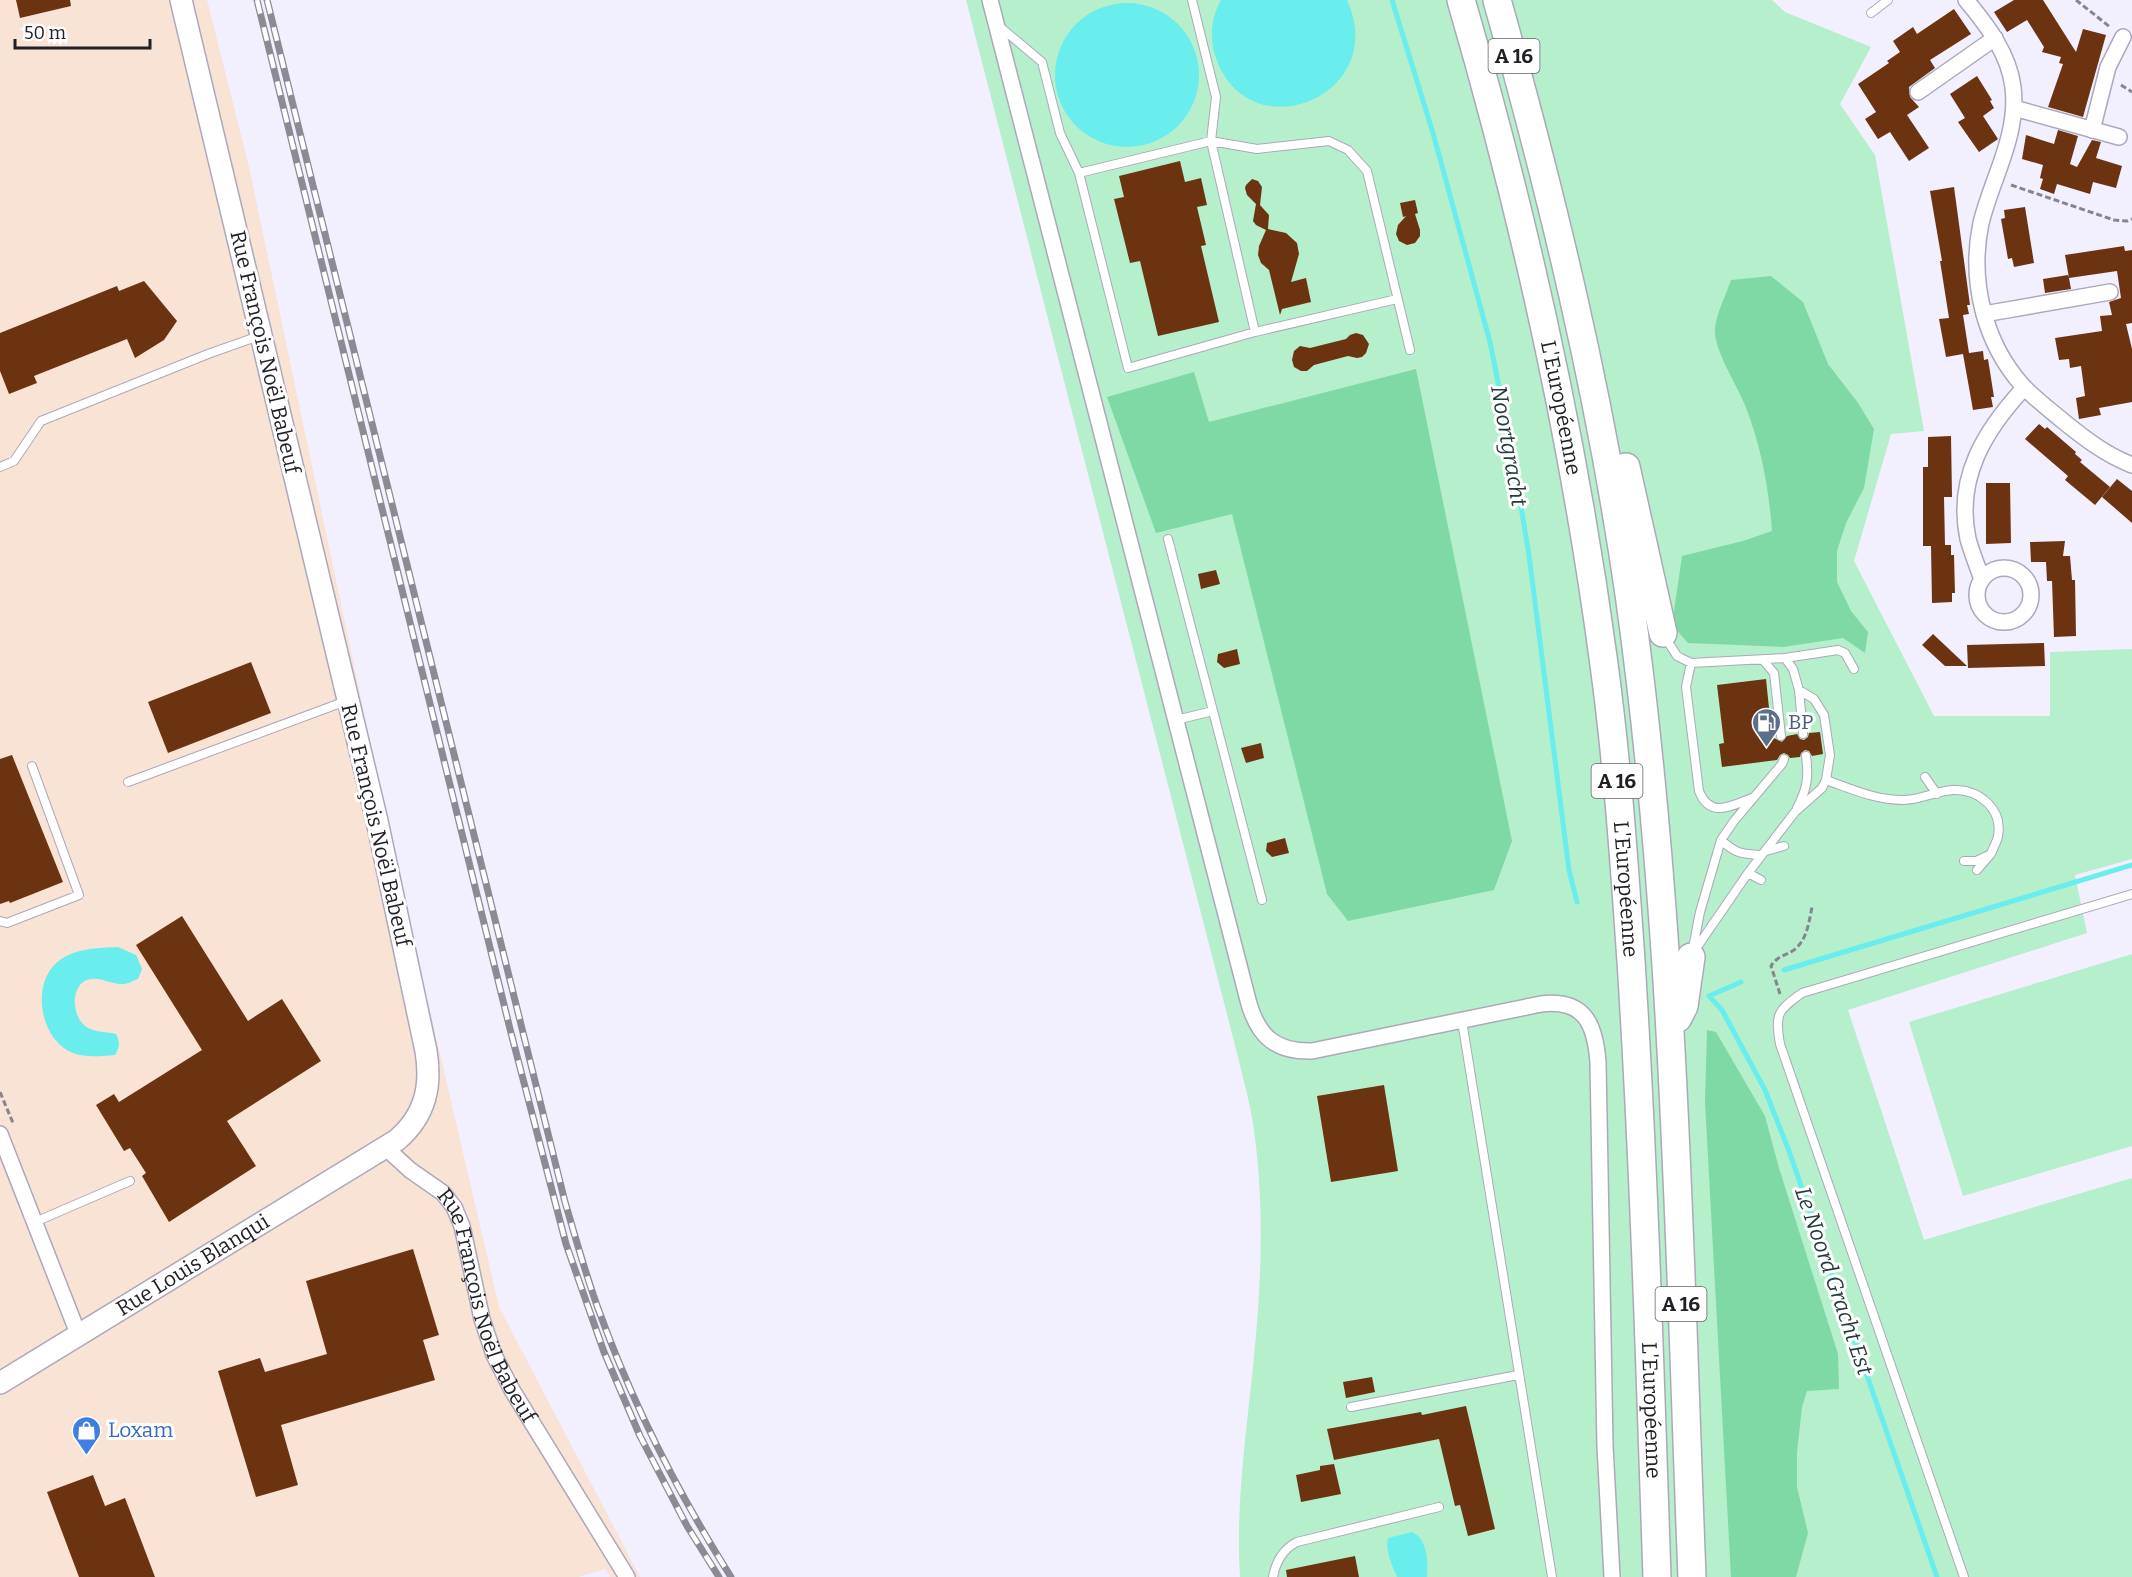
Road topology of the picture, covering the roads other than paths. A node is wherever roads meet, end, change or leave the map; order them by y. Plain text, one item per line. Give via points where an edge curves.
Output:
1 (181, 0) edge
2 (990, 0) edge
3 (1192, 0) edge
4 (1461, 0) edge
5 (1497, 0) edge
6 (1509, 0) edge
7 (1888, 0) edge
8 (1967, 0) edge
9 (1871, 14) dead end
10 (996, 23) junction
11 (2123, 37) road end
12 (1995, 38) junction
13 (1918, 92) dead end
14 (2014, 108) junction
15 (1529, 112) junction
16 (2092, 130) junction
17 (2119, 137) dead end
18 (1211, 141) junction
19 (1079, 173) junction
20 (1562, 254) junction
21 (2110, 292) dead end
22 (1397, 299) junction
23 (1984, 314) junction
24 (1255, 332) junction
25 (261, 336) junction
26 (1410, 350) dead end
27 (2024, 388) junction
28 (2132, 465) edge
29 (0, 467) edge
30 (1168, 539) dead end
31 (1982, 579) dead end
32 (1663, 633) joint
33 (1785, 658) junction
34 (1762, 660) junction
35 (1691, 663) junction
36 (1854, 669) dead end
37 (1799, 690) junction
38 (348, 701) junction
39 (1213, 711) junction
40 (1176, 720) junction
41 (1803, 734) dead end
42 (1781, 736) dead end
43 (1806, 756) dead end
44 (1784, 759) dead end
45 (32, 766) dead end
46 (1925, 777) dead end
47 (1827, 780) junction
48 (128, 782) dead end
49 (1937, 794) junction
50 (1754, 797) junction
51 (1795, 812) junction
52 (1722, 840) junction
53 (1784, 846) dead end
54 (1764, 853) junction
55 (1991, 854) junction
56 (1964, 861) dead end
57 (1977, 870) dead end
58 (1748, 873) junction
59 (1761, 880) dead end
60 (2132, 894) edge
61 (1262, 900) dead end
62 (0, 921) edge
63 (1691, 957) junction
64 (1462, 1021) junction
65 (1670, 1032) junction
66 (0, 1134) edge
67 (386, 1148) junction
68 (130, 1181) dead end
69 (34, 1222) junction
70 (79, 1336) junction
71 (1518, 1375) junction
72 (0, 1383) edge
73 (1351, 1407) dead end
74 (1653, 1435) junction
75 (1440, 1507) dead end
76 (627, 1577) edge
77 (1273, 1577) edge
78 (1552, 1577) edge
79 (1612, 1577) edge
80 (1646, 1577) edge
81 (1658, 1577) edge
82 (1692, 1577) edge
83 (1964, 1577) edge

1 - 25 street, Rue François Noël Babeuf
2 - 10 street
3 - 18 lane via 1216,97
4 - 74 highway, L'Européenne / A 16 via 1513,186 1551,351 1604,662 1624,856 1636,1029
5 - 15 highway, L'Européenne / A 16
6 - 15 highway
7 - 9 lane
8 - 12 street
10 - 19 lane via 1042,62 1060,133
10 - 40 street
11 - 16 street via 2108,67
12 - 13 street
12 - 14 street via 2012,79
14 - 16 street
14 - 23 street via 2008,143 1981,224 1978,274
15 - 20 highway, L'Européenne / A 16
16 - 17 street
18 - 19 lane
18 - 22 lane via 1257,149 1329,141 1348,150 1367,171
18 - 24 lane
19 - 24 lane via 1128,368
20 - 32 highway via 1610,397
20 - 65 highway, L'Européenne / A 16 via 1601,433 1631,609 1659,865
21 - 23 street
22 - 24 lane
22 - 26 lane
23 - 27 street via 1996,348
25 - 29 lane via 41,421 14,461
25 - 38 street, Rue François Noël Babeuf
27 - 28 street via 2087,440
27 - 31 street via 1990,428 1970,473 1966,524
30 - 39 lane
32 - 35 lane via 1677,656
33 - 34 lane
33 - 36 lane via 1838,650 1845,653
33 - 37 lane
34 - 35 lane
34 - 42 lane via 1774,674
35 - 50 lane via 1686,687 1703,802 1712,808 1725,808
37 - 41 lane
37 - 47 lane via 1814,699 1824,715 1830,755
38 - 48 lane
38 - 67 street, Rue François Noël Babeuf via 392,887 429,1073 428,1091 417,1119
39 - 40 lane
39 - 61 lane
40 - 64 street via 1249,1004 1268,1039 1292,1050 1312,1051
43 - 51 lane via 1806,791
44 - 50 lane
45 - 62 lane via 79,895 7,923
46 - 49 lane
47 - 49 lane via 1875,798 1905,800
47 - 51 lane
49 - 55 lane via 1968,791 1994,809 1998,838
50 - 52 lane
51 - 54 lane
52 - 54 lane via 1732,851
52 - 63 lane
53 - 54 lane
54 - 58 lane
55 - 56 lane via 1976,861
55 - 57 lane
58 - 59 lane
58 - 63 lane
60 - 83 lane via 1802,993 1784,1006 1777,1022 1780,1044
63 - 65 highway via 1684,1006
64 - 71 lane
64 - 79 street via 1541,1004 1566,1004 1585,1016 1596,1041 1605,1446
65 - 82 highway, L'Européenne / A 16
66 - 69 street
67 - 70 street, Rue Louis Blanqui
67 - 76 street, Rue François Noël Babeuf via 443,1193 454,1207 494,1355
68 - 69 lane
69 - 70 street
70 - 72 street, Rue Louis Blanqui
71 - 73 lane
71 - 78 lane
74 - 80 highway
74 - 81 highway, L'Européenne / A 16
75 - 77 lane via 1297,1542 1278,1559

